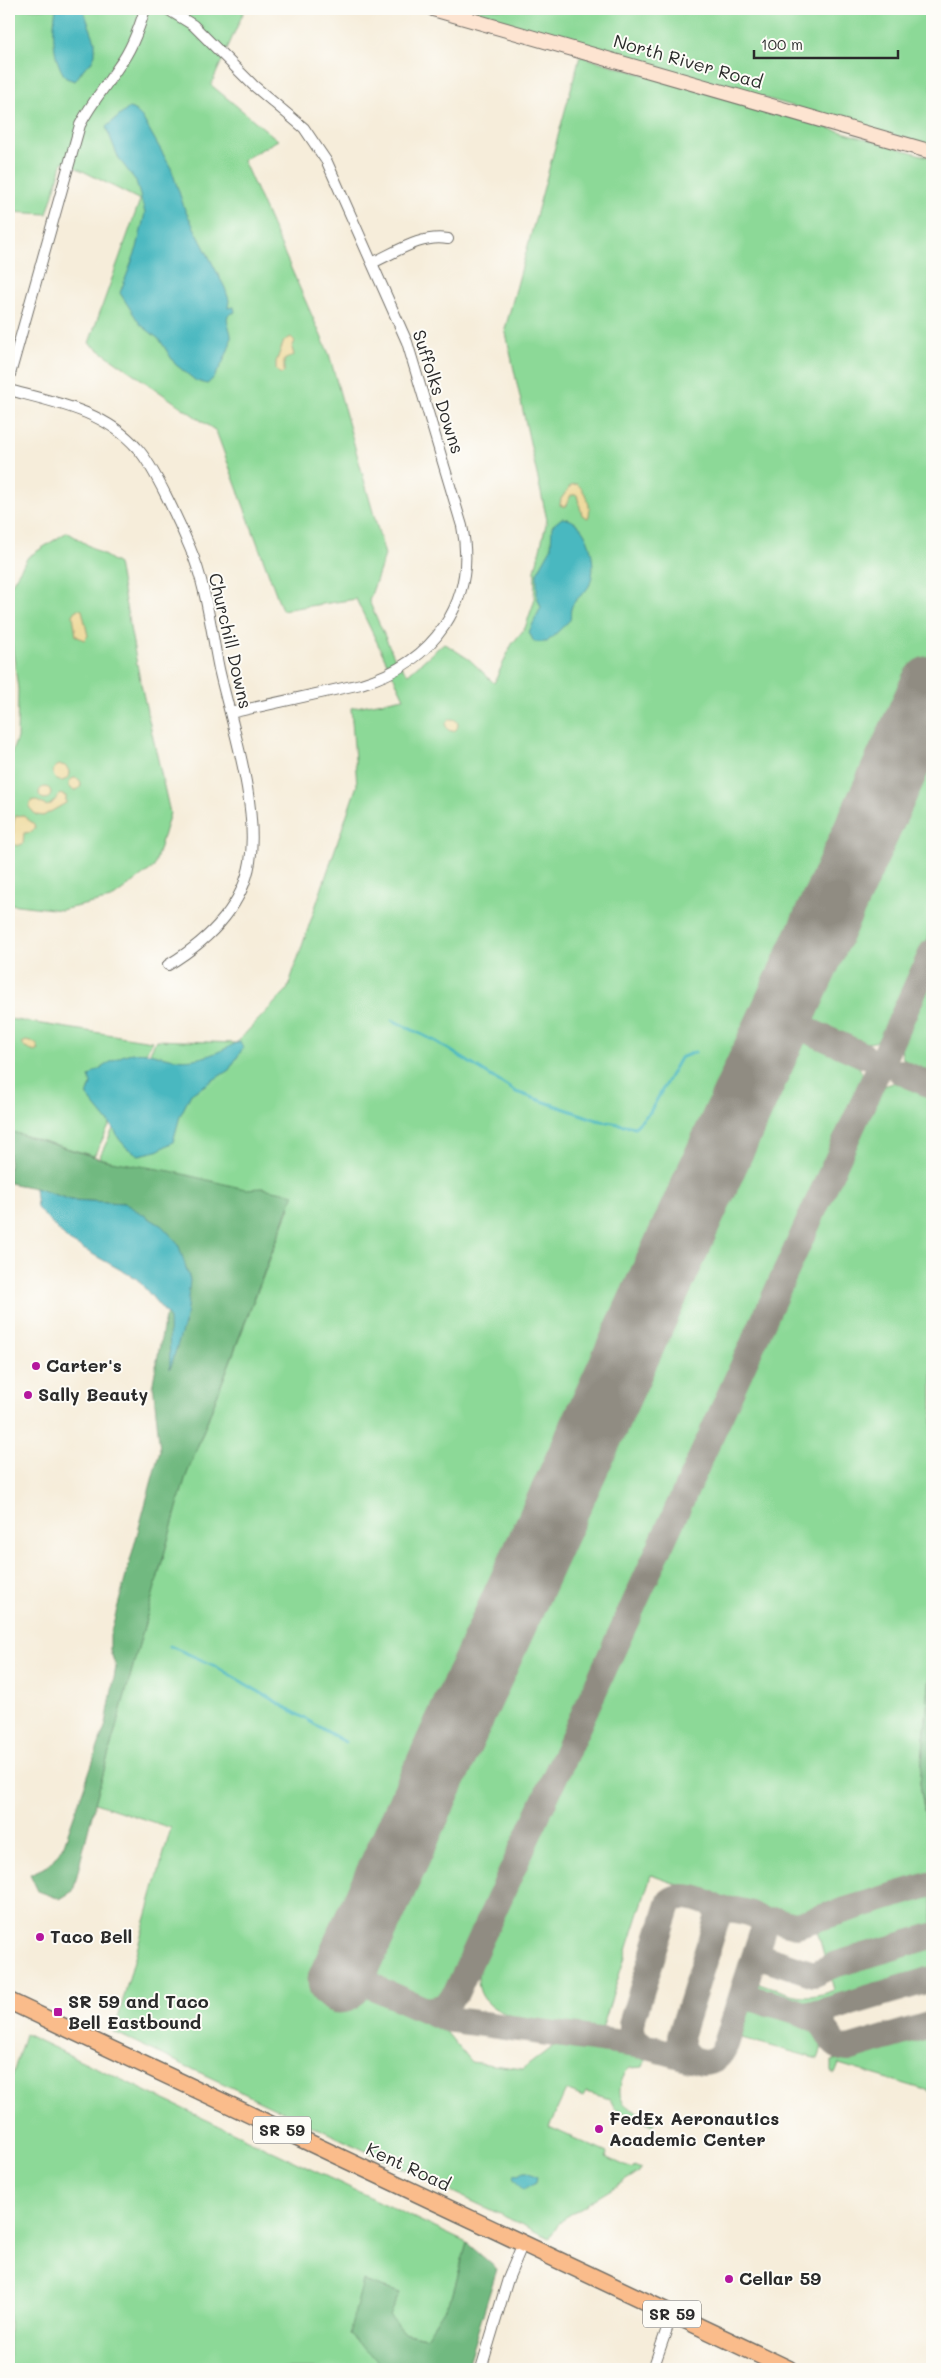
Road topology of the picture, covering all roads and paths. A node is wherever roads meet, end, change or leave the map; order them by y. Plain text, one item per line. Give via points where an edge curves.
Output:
1 (145, 9) edge
2 (167, 9) edge
3 (433, 9) edge
4 (932, 152) edge
5 (448, 239) dead end
6 (372, 262) junction
7 (9, 378) edge
8 (9, 390) edge
9 (230, 713) junction
10 (168, 965) dead end
11 (9, 2001) edge
12 (523, 2243) junction
13 (672, 2314) junction
14 (481, 2369) edge
15 (653, 2369) edge
16 (789, 2369) edge

1 - 7 street via 131,47 93,100 80,125
2 - 6 street, Suffolks Downs via 198,29 310,136 327,162
3 - 4 street, North River Road
5 - 6 street via 434,237
6 - 9 street, Suffolks Downs via 407,342 462,526 466,559 460,594 435,640 398,670 361,684
8 - 9 street, Churchill Downs via 89,413 120,431 138,448 191,549
9 - 10 street, Churchill Downs via 250,810 250,863 222,922 207,939
11 - 12 main road, Kent Road / SR 59
12 - 13 main road, Kent Road / SR 59
12 - 14 street via 508,2279
13 - 15 street
13 - 16 main road, Kent Road / SR 59

